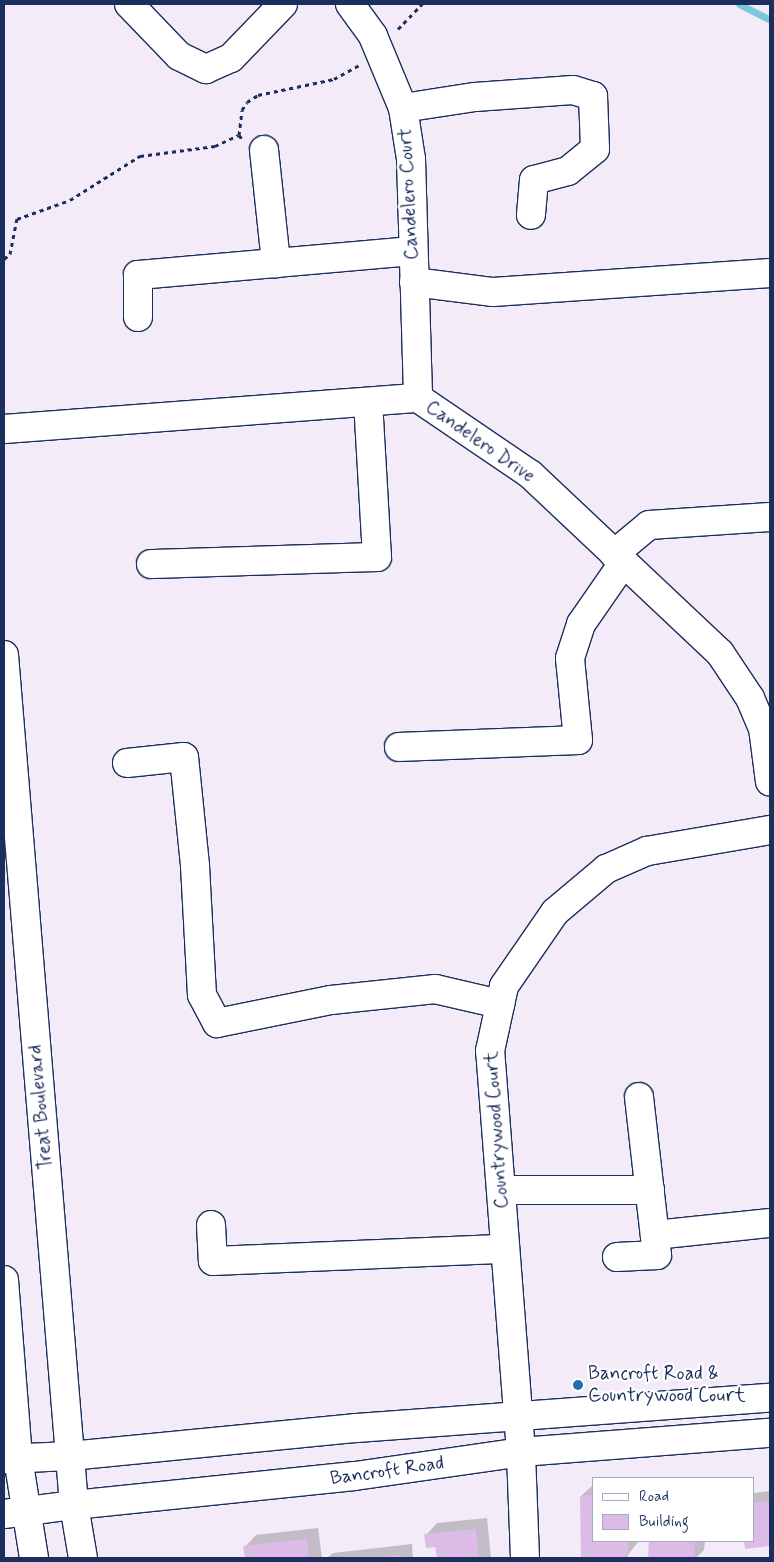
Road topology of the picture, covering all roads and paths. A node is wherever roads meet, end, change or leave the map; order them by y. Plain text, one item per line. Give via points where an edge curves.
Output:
1 (129, 4) edge
2 (283, 4) edge
3 (350, 4) edge
4 (422, 4) edge
5 (377, 48) junction
6 (404, 108) junction
7 (239, 135) junction
8 (264, 150) joint
9 (531, 215) dead end
10 (413, 251) junction
11 (4, 259) edge
12 (276, 263) junction
13 (770, 273) edge
14 (414, 282) junction
15 (138, 317) dead end
16 (418, 398) junction
17 (368, 402) junction
18 (4, 429) edge
19 (770, 517) edge
20 (619, 558) junction
21 (151, 564) dead end
22 (4, 655) edge
23 (399, 747) dead end
24 (127, 763) dead end
25 (770, 782) edge
26 (770, 830) edge
27 (500, 1004) junction
28 (639, 1097) dead end
29 (501, 1190) junction
30 (650, 1190) junction
31 (770, 1222) edge
32 (212, 1225) dead end
33 (655, 1235) junction
34 (505, 1249) junction
35 (617, 1257) dead end
36 (4, 1280) edge
37 (6, 1338) edge
38 (770, 1398) edge
39 (518, 1417) junction
40 (770, 1433) edge
41 (521, 1452) junction
42 (70, 1456) junction
43 (11, 1458) edge
44 (74, 1505) junction
45 (15, 1513) edge
46 (34, 1558) edge
47 (83, 1558) edge
48 (525, 1558) edge

1 - 2 street via 178,56 206,69 231,58
3 - 5 street, Candelero Court
4 - 5 path
5 - 6 street, Candelero Court
5 - 7 path via 356,68 334,79 265,92 247,102 242,110
6 - 9 street via 475,97 573,90 593,96 595,149 568,171 534,180
6 - 10 street, Candelero Court via 411,159
7 - 8 path via 252,148
7 - 11 path via 215,146 140,156 70,200 28,213 18,220 10,254
8 - 12 street
10 - 12 street
10 - 14 street, Candelero Court
12 - 15 street via 138,275
13 - 14 street via 493,292
14 - 16 street, Candelero Court
16 - 17 street, Candelero Drive
16 - 20 street, Candelero Drive via 530,474
17 - 18 street, Candelero Drive
17 - 21 street via 377,557
19 - 20 street via 650,526
20 - 23 street via 581,624 570,658 578,740
20 - 25 street, Candelero Drive via 720,653 750,698 763,728
22 - 42 street, Treat Boulevard
24 - 27 street via 184,757 195,866 202,995 217,1022 331,1000 435,989
26 - 27 street, Countrywood Court via 647,852 606,868 555,912 504,986
27 - 29 street, Countrywood Court via 490,1051
28 - 30 street
29 - 30 street
29 - 34 street, Countrywood Court
30 - 33 street
31 - 33 street
32 - 34 street via 213,1261
33 - 35 street via 657,1255
34 - 39 street, Countrywood Court
36 - 37 street
37 - 43 street
38 - 39 street
39 - 41 street, Countrywood Court
39 - 42 street via 357,1428
40 - 41 street, Bancroft Road
41 - 44 street, Bancroft Road via 355,1476
41 - 48 street, Countrywood Court
42 - 43 street
42 - 44 street, Treat Boulevard
43 - 45 street
44 - 45 street, Bancroft Road
44 - 47 street, Treat Boulevard
45 - 46 street

